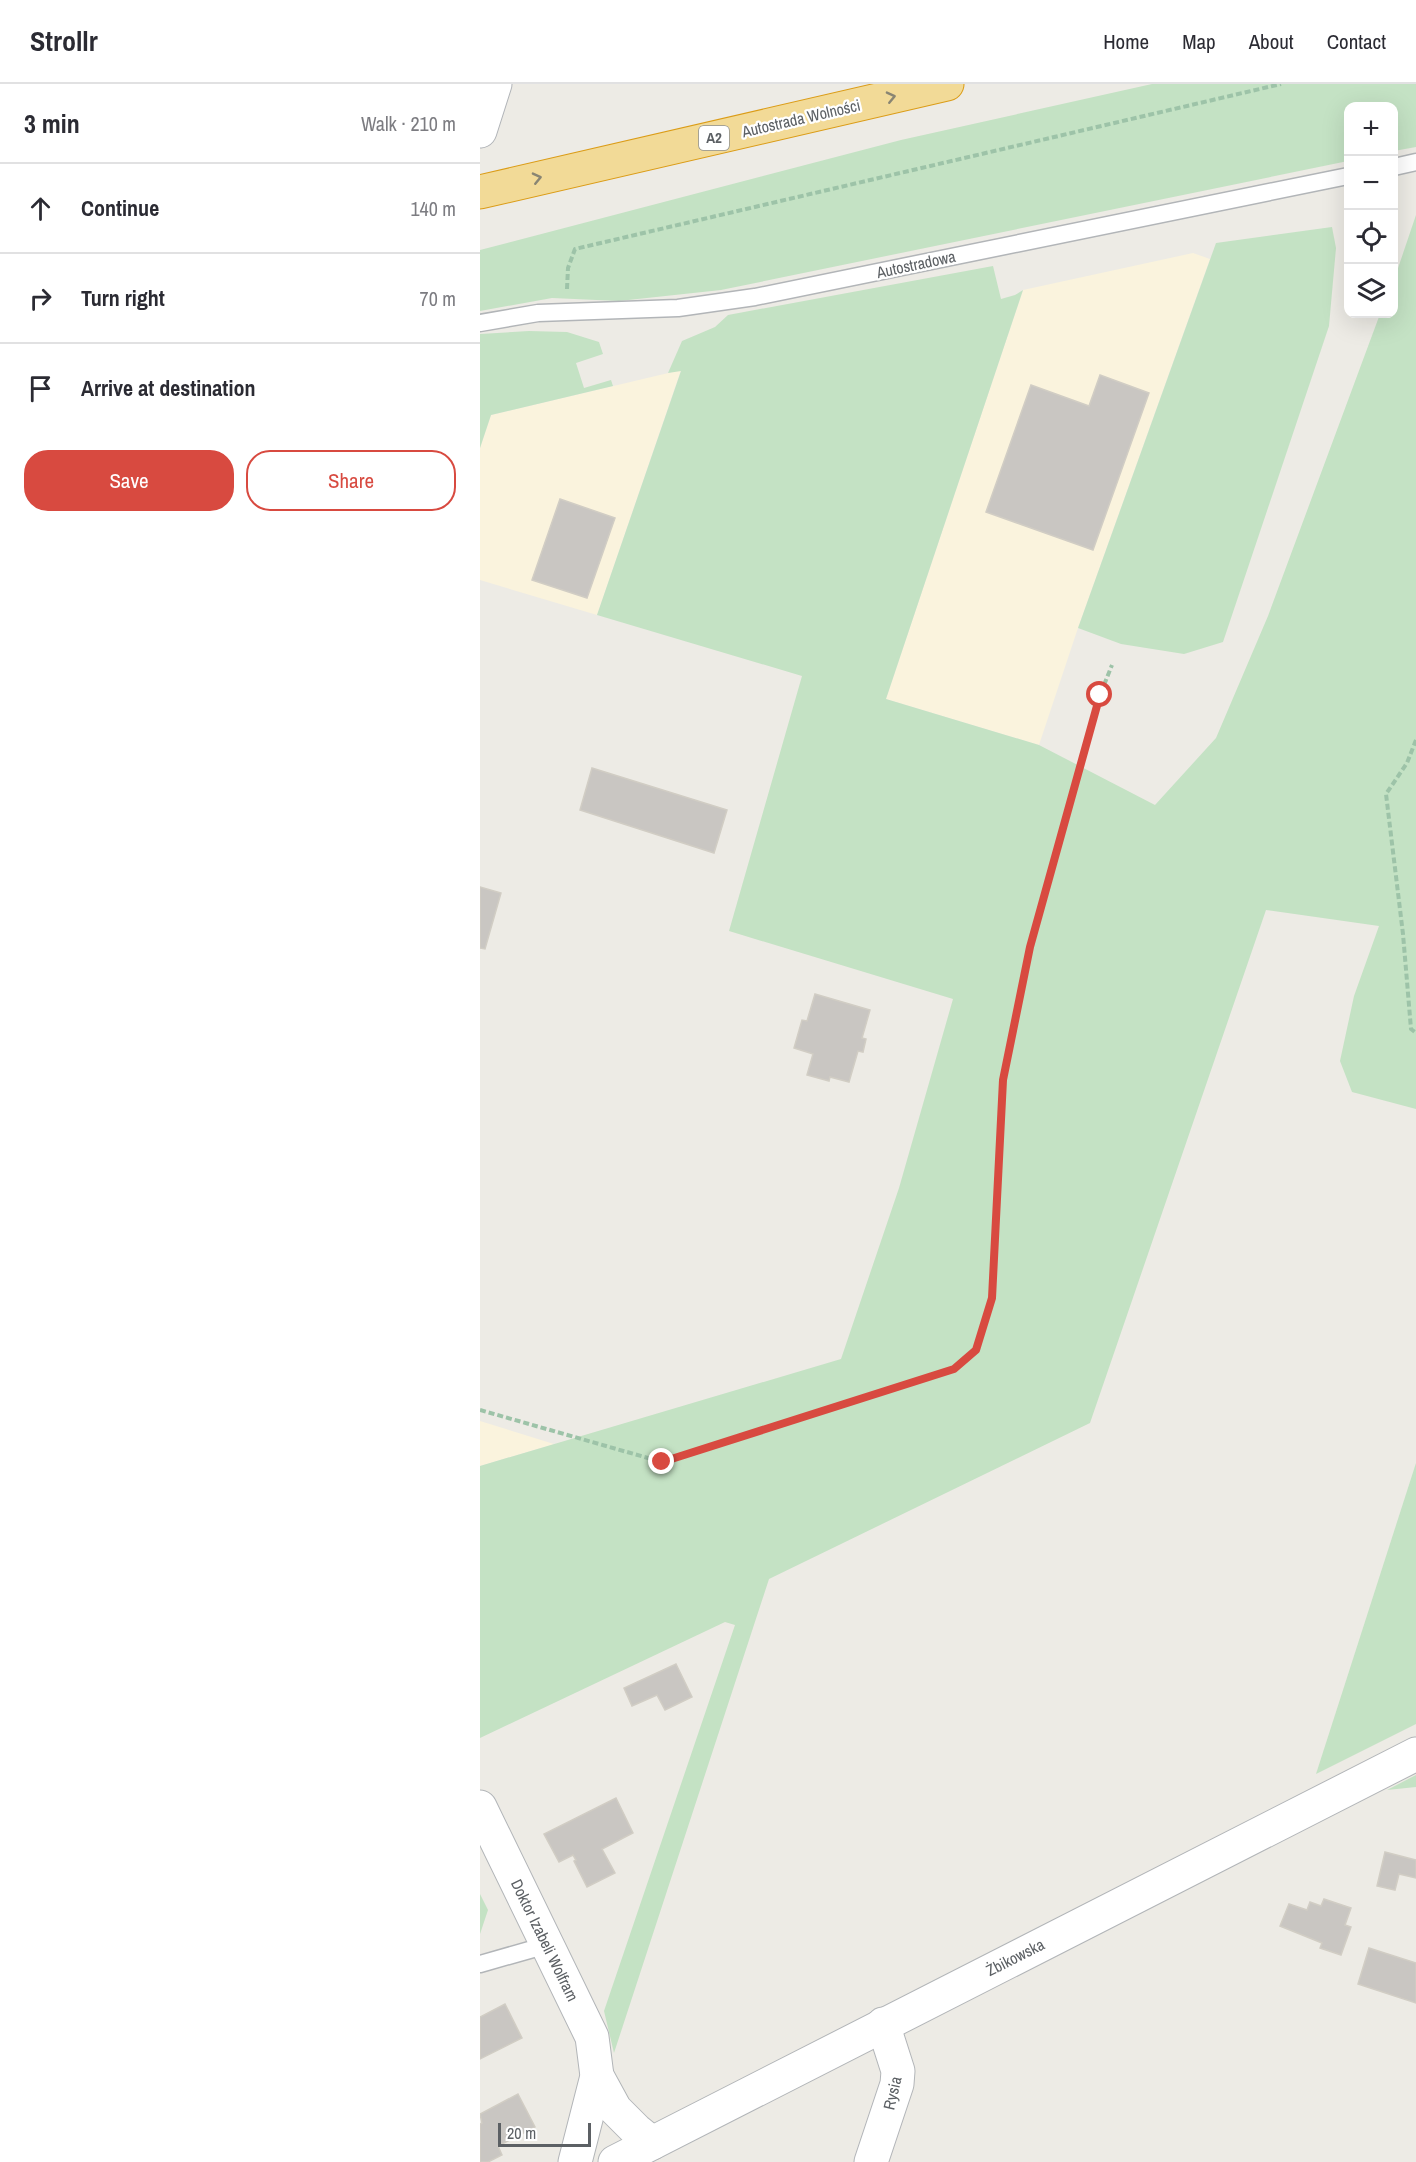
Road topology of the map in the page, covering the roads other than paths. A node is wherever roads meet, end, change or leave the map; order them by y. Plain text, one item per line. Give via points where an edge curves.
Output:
1 (495, 84) edge
2 (947, 84) edge
3 (480, 130) edge
4 (1416, 162) edge
5 (1398, 166) edge
6 (1344, 177) edge
7 (480, 192) edge
8 (480, 322) edge
9 (1416, 1754) edge
10 (480, 1808) edge
11 (547, 1945) junction
12 (480, 1965) edge
13 (883, 2024) junction
14 (597, 2076) junction
15 (652, 2143) junction
16 (575, 2162) edge
17 (615, 2162) edge
18 (871, 2162) edge

1 - 3 street
7 -> 2 highway, Autostrada Wolności / A2
4 - 5 lane
6 - 8 lane, Autostradowa via 755,297 678,308 538,313
9 - 13 street, Żbikowska
10 - 11 street, Doktor Izabeli Wolfram
11 - 12 lane
11 - 14 street, Doktor Izabeli Wolfram via 592,2037
13 - 15 street, Żbikowska
13 - 18 street, Rysia via 898,2078
14 - 15 street, Doktor Izabeli Wolfram via 615,2109
14 - 16 street, Doktor Izabeli Wolfram
15 - 17 street, Żbikowska

